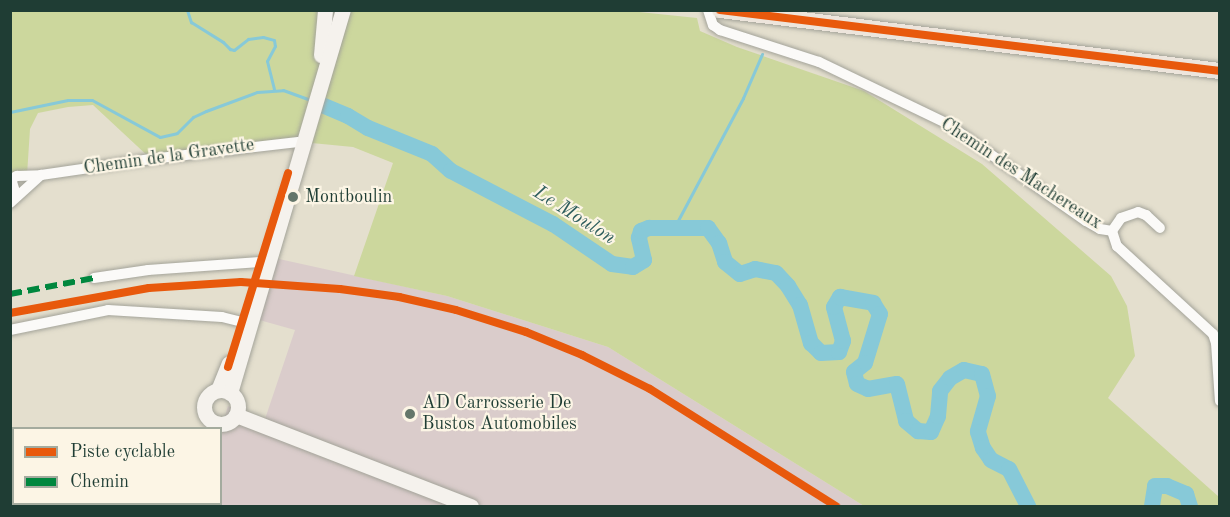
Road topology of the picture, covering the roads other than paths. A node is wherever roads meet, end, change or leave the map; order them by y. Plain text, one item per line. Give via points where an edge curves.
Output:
1 (325, 10) edge
2 (343, 10) edge
3 (708, 10) edge
4 (720, 10) edge
5 (793, 10) edge
6 (1220, 63) edge
7 (1220, 71) edge
8 (318, 84) junction
9 (309, 114) junction
10 (298, 142) junction
11 (41, 175) junction
12 (13, 199) edge
13 (1160, 228) dead end
14 (1112, 231) junction
15 (260, 262) junction
16 (94, 278) dead end
17 (246, 323) junction
18 (10, 330) edge
19 (224, 391) junction
20 (1220, 401) edge
21 (220, 423) edge
22 (471, 507) edge

1 - 8 main road
2 - 8 main road
3 - 14 street, Chemin des Machereaux via 713,25 720,30 819,62 946,123 1086,221
4 - 7 main road
5 - 6 main road
8 - 9 main road
9 - 10 main road
9 - 17 main road
10 - 11 street, Chemin de la Gravette
10 - 15 main road
11 - 12 street, Chemin de la Gravette
11 - 12 street, Chemin de la Gravette via 11,179
13 - 14 street via 1138,212 1121,219
14 - 20 street via 1117,246 1213,334
15 - 16 street
15 - 17 main road
17 - 18 street via 175,312 108,310
17 - 19 main road
19 - 21 main road via 238,405
19 - 21 main road via 205,400 204,411
21 - 22 main road

